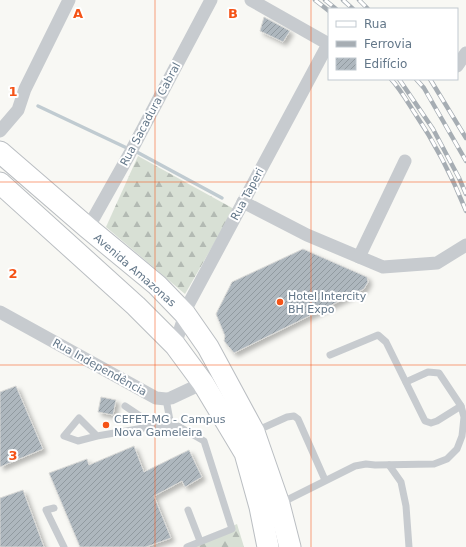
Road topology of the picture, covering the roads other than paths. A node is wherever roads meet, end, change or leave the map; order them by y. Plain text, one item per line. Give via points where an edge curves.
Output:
1 (69, 0) edge
2 (211, 0) edge
3 (251, 0) edge
4 (466, 53) edge
5 (458, 65) edge
6 (0, 131) edge
7 (0, 152) edge
8 (405, 161) dead end
9 (0, 183) edge
10 (243, 202) junction
11 (88, 228) junction
12 (466, 244) edge
13 (359, 257) junction
14 (0, 312) edge
15 (184, 314) junction
16 (175, 345) junction
17 (330, 355) dead end
18 (406, 382) junction
19 (203, 383) junction
20 (166, 399) junction
21 (125, 406) dead end
22 (461, 406) junction
23 (155, 426) junction
24 (171, 426) junction
25 (254, 432) junction
26 (97, 436) dead end
27 (389, 465) junction
28 (325, 480) junction
29 (279, 504) junction
30 (54, 508) dead end
31 (188, 510) dead end
32 (200, 541) junction
33 (64, 547) edge
34 (187, 547) edge
35 (268, 547) edge
36 (290, 547) edge
37 (409, 547) edge

1 - 6 street via 25,89 18,110
2 - 11 street, Rua Sacadura Cabral
3 - 10 street, Rua Taperi via 325,42 326,46
4 - 5 street
7 - 11 main road, Avenida Amazonas
8 - 13 street
9 - 16 main road via 136,306
10 - 13 street via 307,235
10 - 15 street, Rua Taperi
11 - 15 main road, Avenida Amazonas via 157,285
12 - 13 street via 437,262 383,267
14 - 20 street, Rua Independência via 156,398
15 - 16 street, Rua Taperi
15 - 25 main road, Avenida Amazonas via 208,347
16 - 19 main road
17 - 18 lane via 378,335 386,342
18 - 22 lane via 428,372 439,373
18 - 22 lane via 425,421 437,421
19 - 20 street
19 - 35 main road via 246,453
20 - 24 lane
21 - 23 lane
22 - 27 lane via 464,417 462,436 457,450 447,459 434,464
23 - 24 lane
23 - 26 lane
24 - 32 lane via 178,426 204,441 232,529
25 - 28 lane via 294,416
25 - 29 main road, Avenida Amazonas
27 - 28 lane via 355,466
27 - 37 lane via 401,482 406,506
28 - 29 lane
29 - 36 main road, Avenida Amazonas
30 - 33 lane via 46,510
31 - 32 lane
32 - 34 lane

